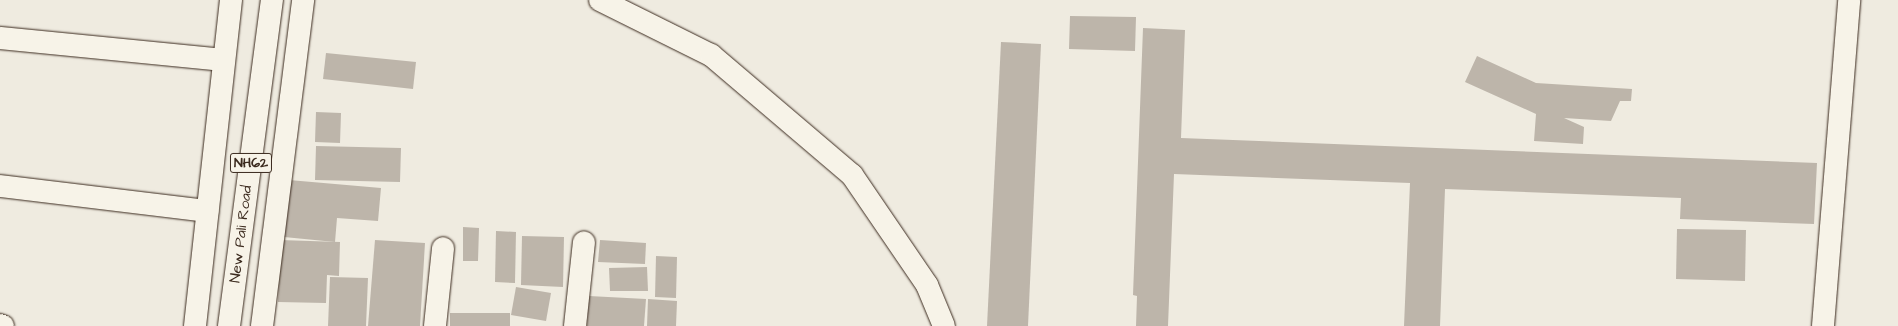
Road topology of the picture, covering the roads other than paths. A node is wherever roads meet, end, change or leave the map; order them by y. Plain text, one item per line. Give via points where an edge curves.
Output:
1 (232, 0) edge
2 (272, 0) edge
3 (303, 0) edge
4 (600, 0) edge
5 (1849, 0) edge
6 (0, 38) edge
7 (224, 60) junction
8 (0, 186) edge
9 (207, 211) junction
10 (584, 242) dead end
11 (442, 248) dead end
12 (0, 326) edge
13 (3, 326) edge
14 (194, 326) edge
15 (229, 326) edge
16 (262, 326) edge
17 (435, 326) edge
18 (575, 326) edge
19 (944, 326) edge
20 (1823, 326) edge

1 - 7 main road, NH62
2 - 15 main road, New Pali Road / NH62
3 - 16 main road
4 - 19 main road via 712,55 852,175 927,285
5 - 20 main road
6 - 7 main road
7 - 9 main road, NH62
8 - 9 main road
9 - 14 main road, NH62
10 - 18 main road
11 - 17 main road
12 - 13 main road

